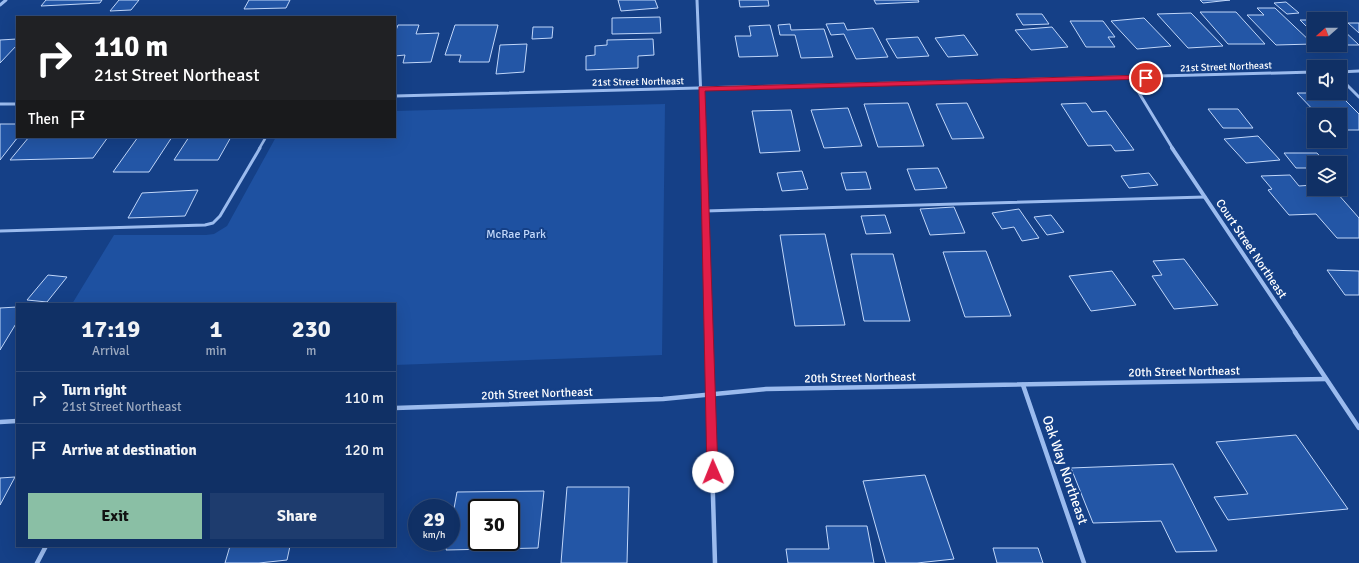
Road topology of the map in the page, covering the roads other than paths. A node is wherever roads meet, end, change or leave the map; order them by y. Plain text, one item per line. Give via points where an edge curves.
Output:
1 (6, 0) edge
2 (697, 0) edge
3 (0, 5) edge
4 (1359, 71) edge
5 (1307, 72) edge
6 (1347, 72) edge
7 (1130, 78) junction
8 (1347, 85) edge
9 (702, 88) junction
10 (396, 96) edge
11 (1359, 97) edge
12 (0, 104) edge
13 (16, 104) edge
14 (265, 138) edge
15 (1205, 197) junction
16 (705, 211) junction
17 (0, 231) edge
18 (1326, 379) junction
19 (1023, 385) junction
20 (711, 396) junction
21 (396, 408) edge
22 (16, 421) edge
23 (0, 422) edge
24 (1359, 428) edge
25 (45, 547) edge
26 (37, 563) edge
27 (715, 563) edge
28 (1084, 563) edge

1 - 3 street
2 - 9 street
4 - 6 street
5 - 7 street, 21st Street Northeast
7 - 9 street, 21st Street Northeast
7 - 15 street, Court Street Northeast
8 - 11 street
9 - 10 street, 21st Street Northeast
9 - 16 street
12 - 13 street
14 - 17 lane via 220,216 213,222 195,226
15 - 16 lane
15 - 18 street, Court Street Northeast
16 - 20 street
18 - 19 street, 20th Street Northeast
18 - 24 street, Court Street Northeast
19 - 20 street, 20th Street Northeast via 766,389
19 - 28 street, Oak Way Northeast
20 - 21 street, 20th Street Northeast
20 - 27 street
22 - 23 street
25 - 26 street

